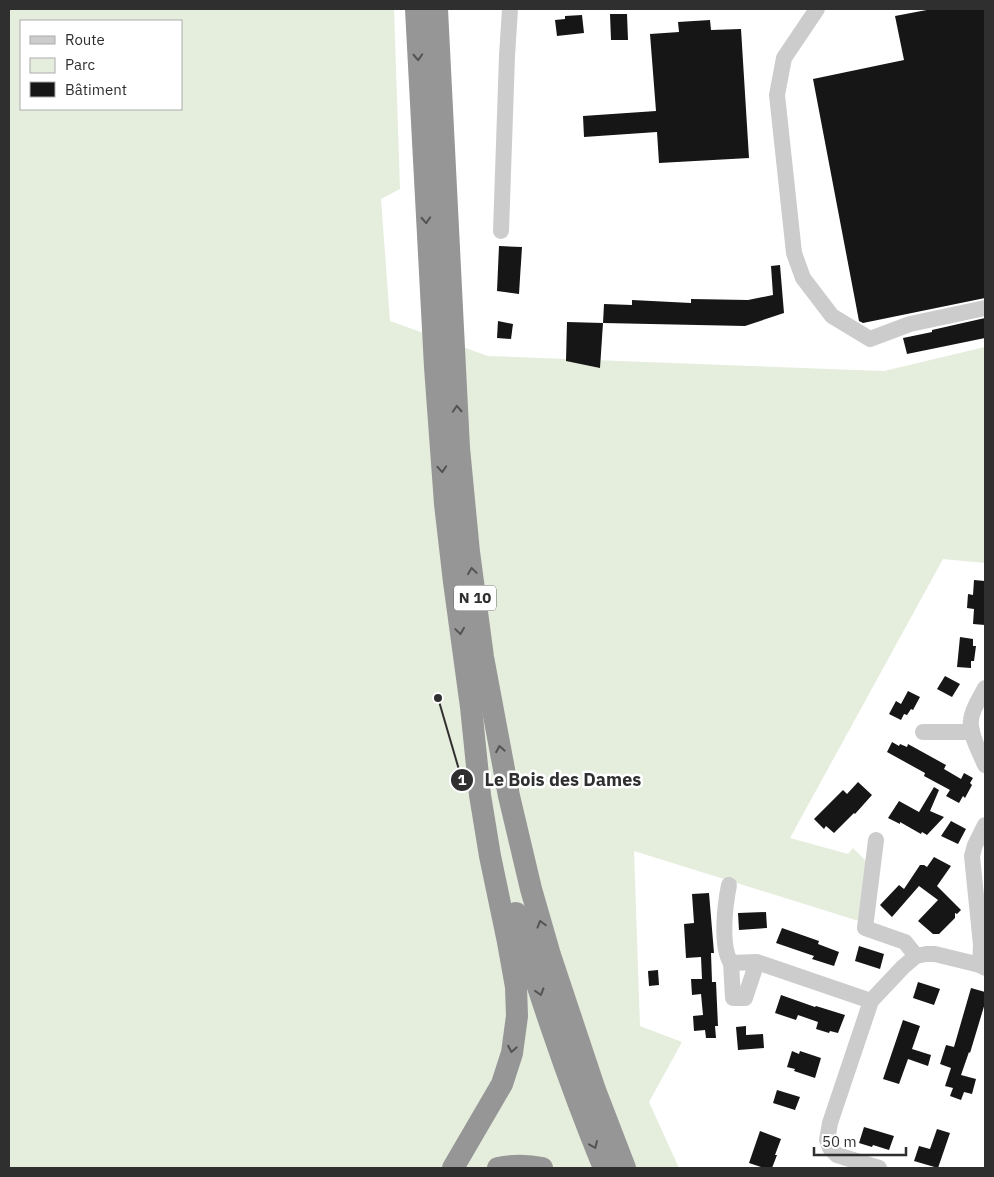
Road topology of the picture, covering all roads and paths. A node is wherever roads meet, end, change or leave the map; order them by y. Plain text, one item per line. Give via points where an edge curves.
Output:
1 (416, 9) edge
2 (438, 9) edge
3 (510, 9) edge
4 (817, 9) edge
5 (501, 231) dead end
6 (985, 308) edge
7 (985, 688) edge
8 (471, 707) junction
9 (923, 732) dead end
10 (972, 732) junction
11 (985, 765) edge
12 (985, 825) edge
13 (876, 840) dead end
14 (729, 885) dead end
15 (550, 955) junction
16 (916, 956) junction
17 (757, 962) junction
18 (731, 963) junction
19 (982, 966) edge
20 (871, 1001) junction
21 (453, 1168) edge
22 (498, 1168) edge
23 (542, 1168) edge
24 (604, 1168) edge
25 (626, 1168) edge
26 (637, 1168) edge
27 (879, 1168) edge

1 -> 8 highway, N 10 via 434,367 445,504
15 -> 2 highway, N 10 via 509,796 483,657 469,552 459,448
3 - 5 street
4 - 6 street via 784,58 777,95 794,253 803,278 832,316 870,339 910,324
7 - 10 street via 970,721
8 -> 21 highway via 480,794 516,987 517,1016 512,1053 502,1084
8 -> 24 highway, N 10 via 495,829 521,931 562,1057
9 - 10 street
10 - 11 street
12 - 19 street via 972,856
13 - 16 street via 866,928 905,942
14 - 18 street via 724,915 726,953
15 - 25 highway, N 10 via 595,1090
15 - 26 highway
16 - 19 street via 935,954
16 - 20 street
17 - 18 street
17 - 18 street via 745,998 733,998
17 - 20 street
20 - 27 street via 827,1140 837,1155
22 - 23 highway via 518,1165

